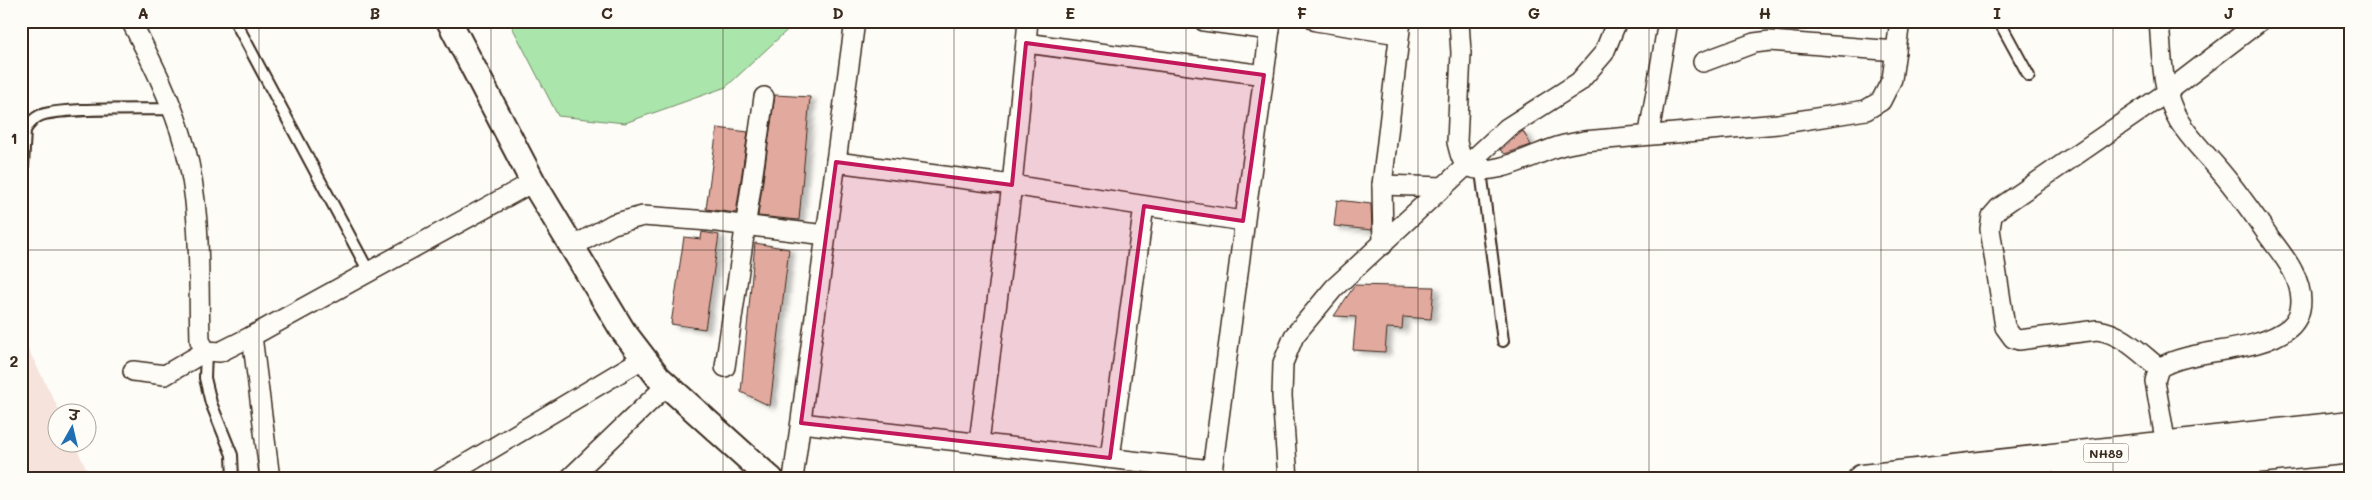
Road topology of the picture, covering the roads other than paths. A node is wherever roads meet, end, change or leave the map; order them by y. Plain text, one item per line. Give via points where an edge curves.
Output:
1 (132, 21) edge
2 (235, 21) edge
3 (449, 21) edge
4 (855, 21) edge
5 (1028, 21) edge
6 (1204, 21) edge
7 (1316, 21) edge
8 (1459, 21) edge
9 (1617, 21) edge
10 (1668, 21) edge
11 (1900, 21) edge
12 (1999, 21) edge
13 (2159, 21) edge
14 (2260, 21) edge
15 (1270, 25) edge
16 (1400, 28) edge
17 (1026, 43) junction
18 (1896, 51) junction
19 (1702, 62) dead end
20 (1264, 75) junction
21 (2029, 76) dead end
22 (2166, 93) junction
23 (764, 98) dead end
24 (171, 109) junction
25 (1649, 133) junction
26 (836, 162) junction
27 (1474, 168) junction
28 (533, 182) junction
29 (1012, 185) junction
30 (1382, 185) junction
31 (1444, 187) junction
32 (21, 202) edge
33 (1144, 206) junction
34 (1243, 221) junction
35 (745, 226) junction
36 (826, 235) junction
37 (1383, 245) junction
38 (572, 247) junction
39 (369, 272) junction
40 (252, 336) junction
41 (1503, 341) dead end
42 (206, 351) junction
43 (644, 358) junction
44 (725, 366) dead end
45 (2159, 368) junction
46 (133, 371) dead end
47 (667, 385) junction
48 (801, 423) junction
49 (2351, 426) edge
50 (979, 442) junction
51 (2351, 449) edge
52 (1110, 458) junction
53 (2168, 458) junction
54 (1211, 474) edge
55 (233, 479) edge
56 (270, 479) edge
57 (441, 479) edge
58 (569, 479) edge
59 (771, 479) edge
60 (793, 479) edge
61 (1288, 479) edge
62 (1862, 479) edge
63 (2065, 479) edge

1 - 24 street via 159,74
2 - 39 lane
3 - 28 street
4 - 26 street
5 - 17 street
6 - 15 street
7 - 16 street
8 - 27 street via 1461,53 1457,142 1460,155
9 - 27 street via 1604,53 1579,82 1507,128
10 - 25 street
11 - 18 street
12 - 21 lane
13 - 22 street
14 - 22 street
15 - 20 street
16 - 30 street
17 - 20 street
17 - 29 street
18 - 19 street via 1770,41 1754,43
18 - 25 street via 1887,91 1881,101 1866,110 1778,124
20 - 34 street
22 - 45 street via 2179,121 2288,263 2301,297 2296,322 2271,337 2222,352 2170,361
22 - 45 street via 1999,208 1992,216 1990,229 2005,327 2013,338 2019,340 2097,330 2109,332
23 - 35 street
24 - 32 lane via 62,112 40,116 25,130
24 - 42 street via 185,148 197,212 200,340
25 - 27 street via 1557,147 1496,169
26 - 29 street
26 - 36 street
27 - 31 street
27 - 41 lane
28 - 38 street
28 - 39 street
29 - 33 street
29 - 50 street
30 - 31 street
30 - 37 street
31 - 37 street
33 - 34 street
33 - 52 street
34 - 54 street
35 - 36 street
35 - 38 street via 643,216 613,224
35 - 44 street
36 - 48 street
37 - 61 street via 1334,288 1294,336 1283,362
38 - 43 street
39 - 40 street
40 - 42 street via 220,352
40 - 56 street
42 - 46 street via 165,375
42 - 55 lane via 205,378 211,403 232,456
43 - 47 street
43 - 57 street
45 - 53 street via 2155,381
47 - 58 street
47 - 59 street
48 - 50 street
48 - 60 street
49 - 53 main road, NH89
50 - 52 street
51 - 53 main road, NH89
52 - 54 street
53 - 62 main road, NH89
53 - 63 main road, NH89

